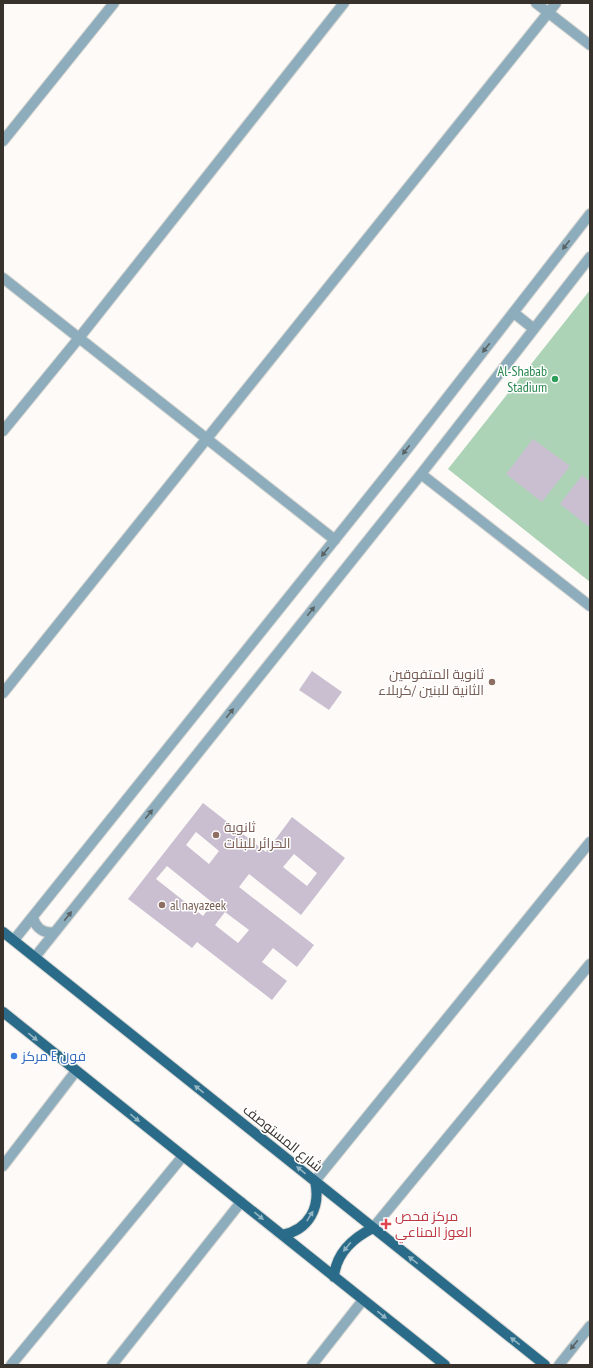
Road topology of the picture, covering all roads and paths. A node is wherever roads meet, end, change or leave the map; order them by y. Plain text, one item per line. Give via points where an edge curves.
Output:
1 (114, 3) edge
2 (344, 3) edge
3 (536, 3) edge
4 (556, 3) edge
5 (548, 12) junction
6 (590, 46) edge
7 (3, 140) edge
8 (590, 214) edge
9 (590, 257) edge
10 (3, 278) edge
11 (514, 313) junction
12 (534, 329) junction
13 (79, 338) junction
14 (3, 431) edge
15 (207, 439) junction
16 (421, 474) junction
17 (335, 540) junction
18 (590, 606) edge
19 (3, 693) edge
20 (590, 842) edge
21 (33, 918) junction
22 (3, 932) edge
23 (55, 932) junction
24 (14, 940) junction
25 (35, 957) junction
26 (590, 964) edge
27 (3, 1012) edge
28 (76, 1071) junction
29 (182, 1156) junction
30 (3, 1166) edge
31 (315, 1181) junction
32 (242, 1202) junction
33 (373, 1228) junction
34 (282, 1235) junction
35 (334, 1277) junction
36 (363, 1300) junction
37 (590, 1326) edge
38 (11, 1365) edge
39 (112, 1365) edge
40 (312, 1365) edge
41 (445, 1365) edge
42 (546, 1365) edge
43 (559, 1365) edge

1 - 7 street
2 - 13 street
3 - 5 street
4 - 5 street
5 - 6 street
5 - 15 street
8 -> 11 street
9 - 12 street
10 - 13 street
11 - 12 street
11 -> 17 street
12 - 16 street
13 - 14 street
13 - 15 street
15 - 17 street
15 - 19 street
16 - 18 street
23 -> 16 street
17 -> 21 street
20 - 31 street
21 - 23 street via 41,930
21 - 24 street
22 - 24 main road, شارع المستوصف
23 - 25 street
24 - 25 main road, شارع المستوصف
31 -> 25 main road, شارع المستوصف
26 - 33 street
27 -> 28 main road
28 -> 29 main road
28 - 30 street
29 - 32 main road
29 - 38 street
31 - 33 main road, شارع المستوصف
34 -> 31 main road via 297,1230 310,1217 317,1200
32 -> 34 main road
32 - 39 street
33 -> 35 main road via 358,1236 345,1248 335,1268
42 -> 33 main road, شارع المستوصف
34 - 35 main road
35 - 36 main road
36 - 40 street
36 -> 41 main road
37 -> 43 street

